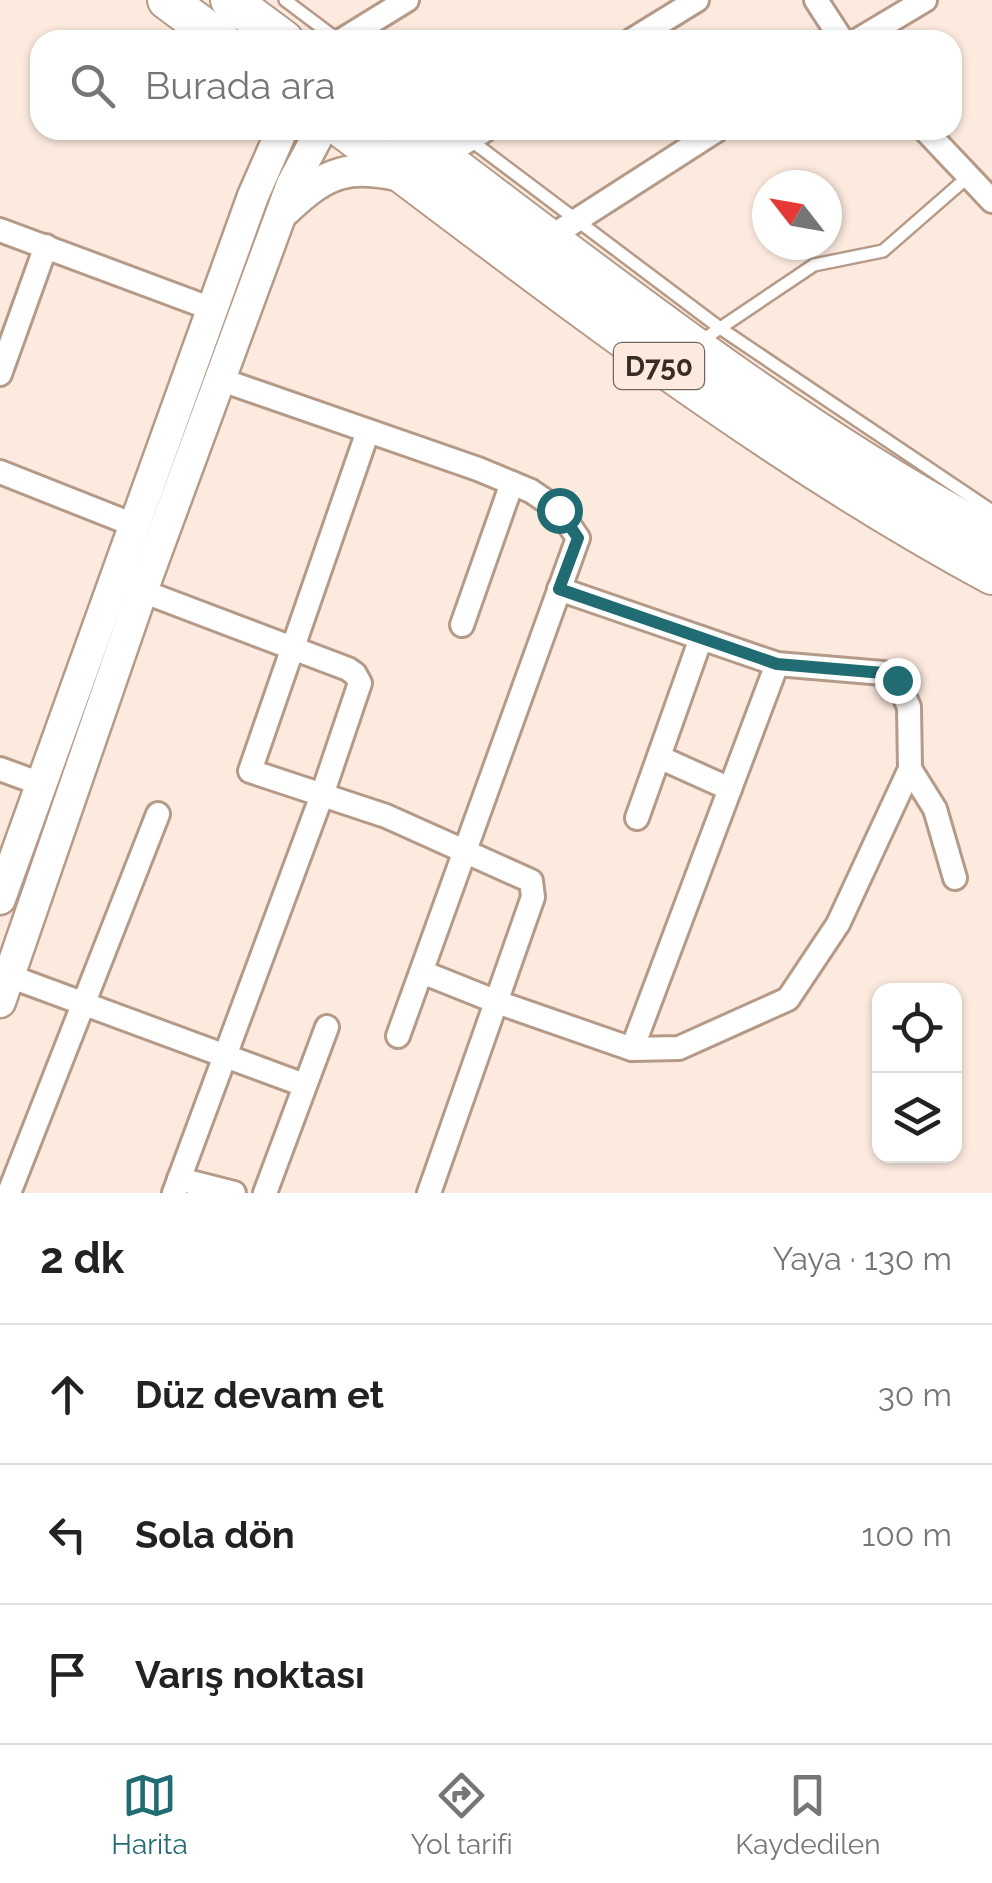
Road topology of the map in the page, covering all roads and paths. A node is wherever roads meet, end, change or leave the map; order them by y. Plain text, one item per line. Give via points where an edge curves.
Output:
1 (167, 0) edge
2 (230, 0) edge
3 (285, 0) edge
4 (408, 0) edge
5 (697, 0) edge
6 (816, 0) edge
7 (925, 0) edge
8 (208, 30) edge
9 (270, 30) edge
10 (326, 30) edge
11 (357, 30) edge
12 (648, 30) edge
13 (836, 30) edge
14 (875, 30) edge
15 (266, 140) edge
16 (277, 140) edge
17 (316, 140) edge
18 (357, 140) edge
19 (464, 140) edge
20 (701, 140) edge
21 (935, 140) edge
22 (267, 163) junction
23 (969, 176) junction
24 (408, 178) junction
25 (992, 201) edge
26 (280, 216) junction
27 (563, 229) junction
28 (0, 230) edge
29 (46, 246) junction
30 (212, 309) junction
31 (707, 337) junction
32 (0, 374) edge
33 (222, 380) junction
34 (368, 432) junction
35 (0, 472) edge
36 (512, 482) junction
37 (992, 512) edge
38 (134, 525) junction
39 (992, 536) edge
40 (992, 575) edge
41 (559, 589) junction
42 (142, 592) junction
43 (462, 624) dead end
44 (701, 638) junction
45 (293, 647) junction
46 (777, 664) junction
47 (658, 756) junction
48 (0, 769) edge
49 (910, 769) junction
50 (41, 784) junction
51 (730, 789) junction
52 (322, 794) junction
53 (158, 814) dead end
54 (636, 818) dead end
55 (466, 851) junction
56 (955, 878) dead end
57 (0, 900) edge
58 (422, 972) junction
59 (5, 989) edge
60 (497, 1002) junction
61 (83, 1004) junction
62 (326, 1027) dead end
63 (398, 1036) dead end
64 (632, 1049) junction
65 (224, 1056) junction
66 (304, 1085) junction
67 (177, 1186) edge
68 (9, 1193) edge
69 (234, 1193) edge
70 (265, 1193) edge
71 (431, 1193) edge

1 - 8 highway
2 - 9 highway
3 - 10 lane
4 - 11 street
5 - 12 street
6 - 13 street
7 - 14 street
15 - 22 street
16 - 22 street
17 - 26 street
18 - 24 highway, D750
19 - 27 highway, D750
20 - 27 street
21 - 23 street
22 - 30 street
23 - 25 street
23 - 31 lane via 883,250 814,265
24 - 26 street via 346,171 314,184
24 - 40 highway, D750 via 668,373 900,526
26 - 33 street
27 - 31 highway, D750
28 - 29 street
29 - 30 street
29 - 32 street
30 - 38 street
31 - 37 lane
31 - 39 highway, D750 via 915,495
33 - 34 street
33 - 42 street
34 - 36 street
34 - 45 street
35 - 38 street
36 - 41 street via 559,510 578,538
36 - 43 street
38 - 50 street
41 - 44 street
41 - 55 street
42 - 45 street
42 - 59 street
44 - 46 street
44 - 47 street
45 - 52 street via 348,668 360,684
45 - 52 street via 250,771
46 - 49 street via 883,673 897,680 908,708
46 - 51 street
47 - 51 street
47 - 54 street
48 - 50 street
49 - 56 street via 936,809
49 - 64 street via 838,924 788,999 680,1048
50 - 57 street
51 - 64 street
52 - 55 street
52 - 65 street
53 - 61 street
55 - 58 street
55 - 60 street via 521,875 533,888
58 - 60 street
58 - 63 street
59 - 61 street
60 - 64 street
60 - 71 street
61 - 65 street
61 - 68 street
62 - 66 street
65 - 66 street
65 - 67 street
66 - 70 street
67 - 69 street

